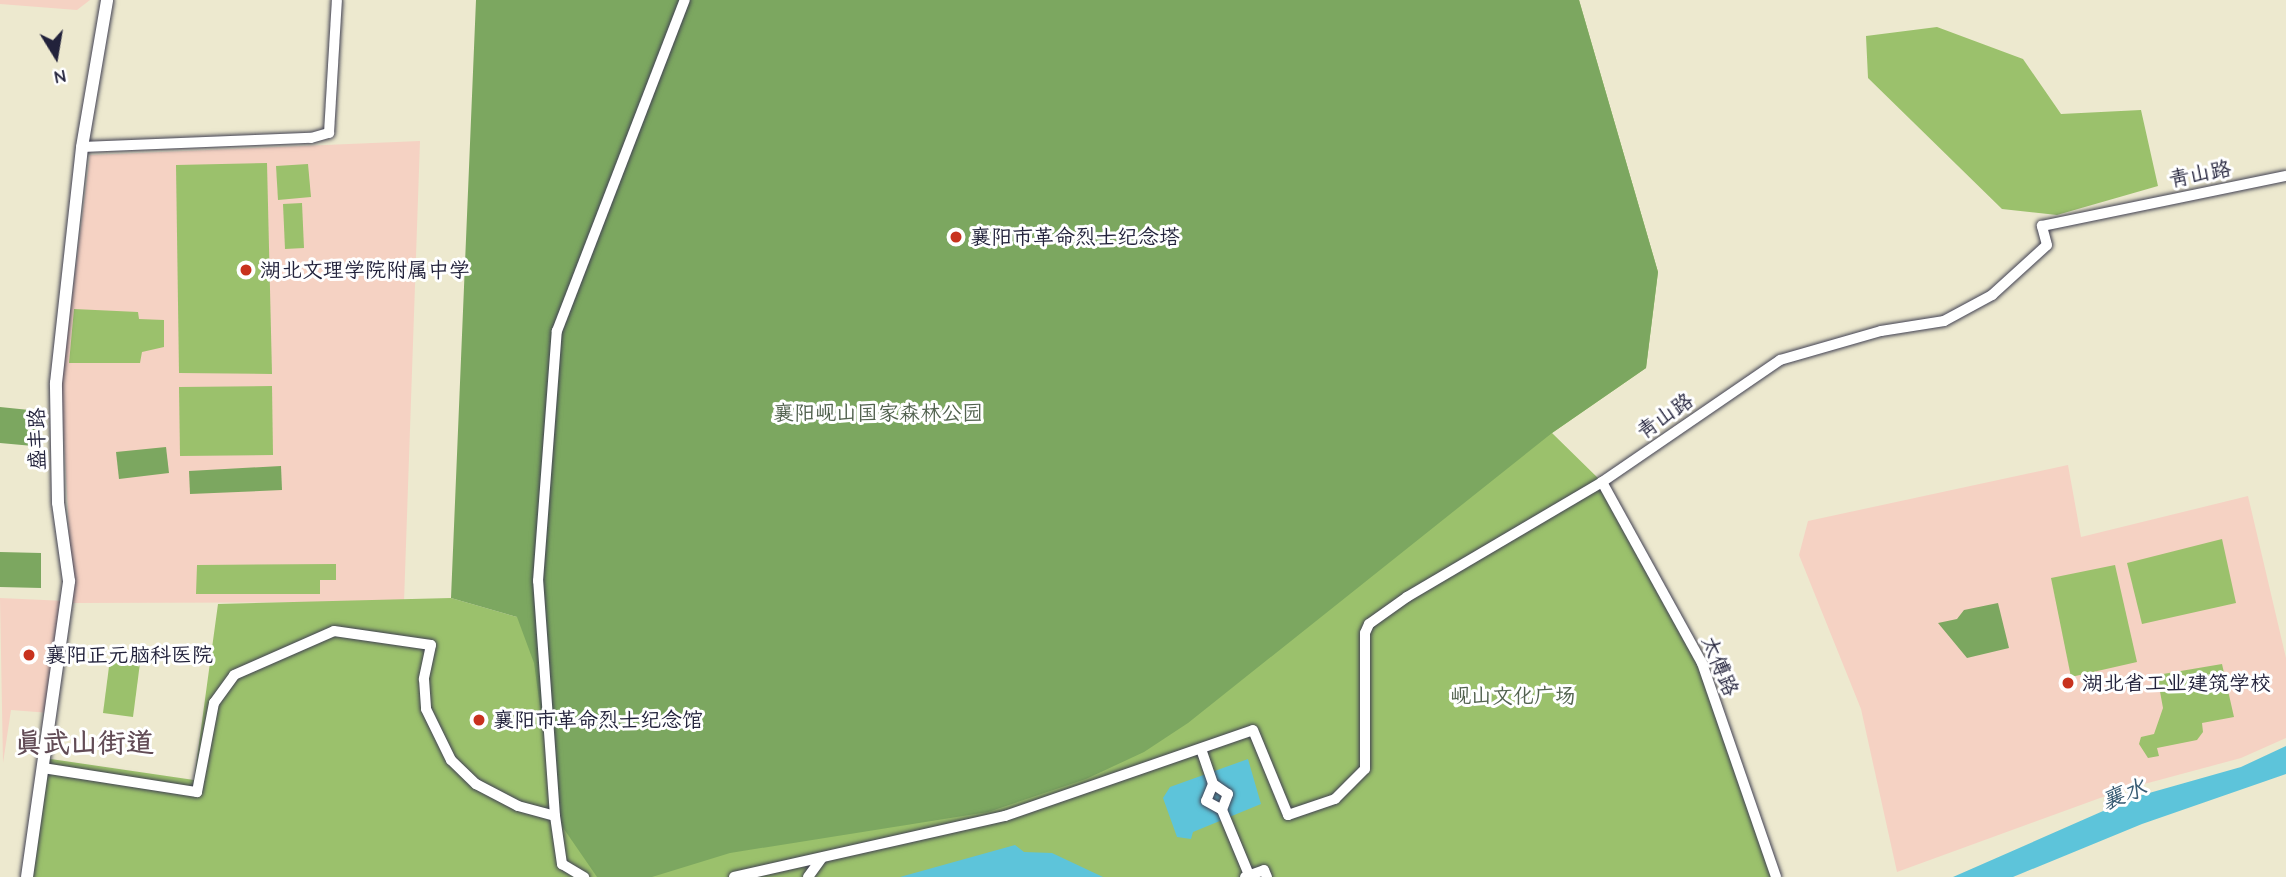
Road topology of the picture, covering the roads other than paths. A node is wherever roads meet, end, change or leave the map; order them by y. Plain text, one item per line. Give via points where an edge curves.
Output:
1 (107, 0) edge
2 (337, 0) edge
3 (685, 0) edge
4 (82, 147) junction
5 (2286, 176) edge
6 (1602, 482) junction
7 (1201, 749) junction
8 (43, 768) junction
9 (1213, 784) junction
10 (1224, 814) junction
11 (555, 816) junction
12 (822, 858) junction
13 (1247, 876) edge
14 (27, 877) edge
15 (584, 877) edge
16 (734, 877) edge
17 (808, 877) edge
18 (1267, 877) edge
19 (1776, 877) edge

1 - 4 street, 盛丰路
2 - 4 street via 328,133 311,138
3 - 11 street via 557,331 538,581
4 - 8 street, 盛丰路 via 56,383 58,503 69,580
5 - 6 street, 青山路 via 2042,226 2047,245 1992,295 1944,321 1881,331 1780,360
6 - 7 street, 青山路 via 1406,597 1369,624 1365,633 1365,769 1348,791 1288,815 1253,730
6 - 19 street, 太傅路 via 1702,663
7 - 9 street
7 - 12 street via 1005,816
8 - 11 street via 197,792 214,703 234,675 334,631 431,645 424,679 426,709 451,760 476,784 518,806
8 - 14 street, 盛丰路
9 - 10 street via 1228,794
9 - 10 street via 1206,801
10 - 13 street
11 - 15 street via 562,864
12 - 16 street via 779,863
12 - 17 street
13 - 18 street via 1264,870

